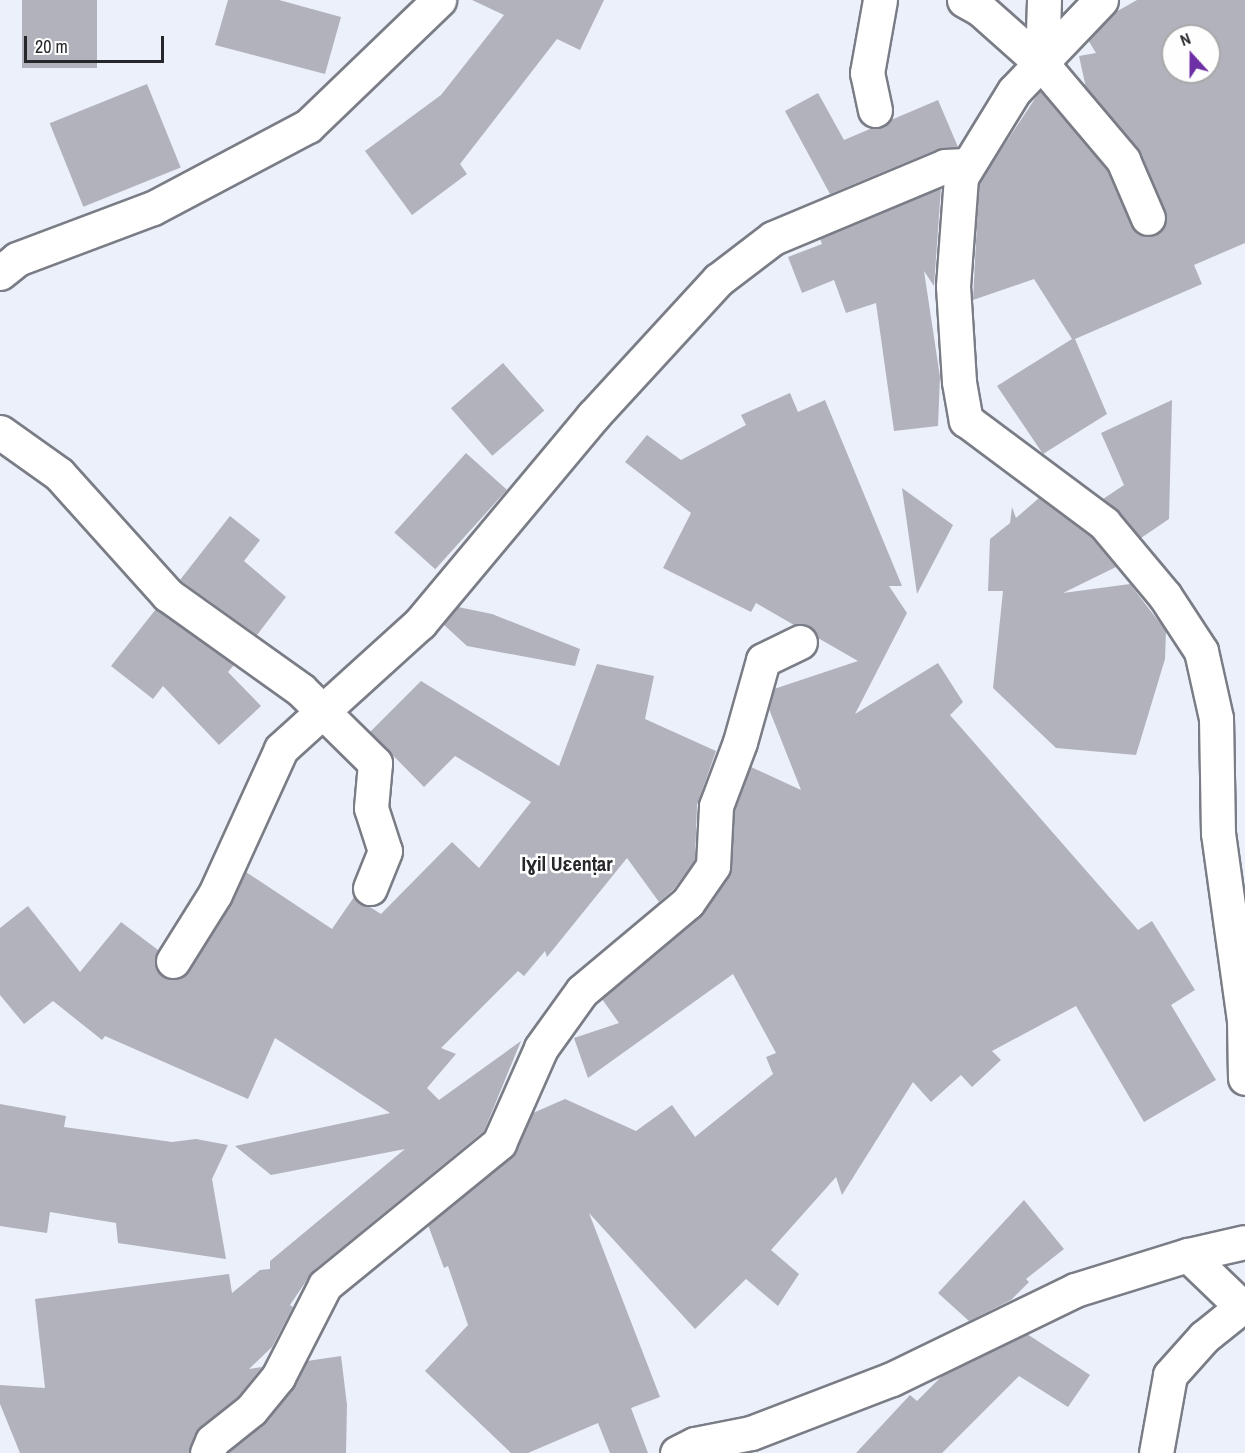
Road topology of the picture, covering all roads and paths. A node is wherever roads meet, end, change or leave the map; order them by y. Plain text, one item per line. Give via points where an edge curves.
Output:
1 (439, 0) edge
2 (879, 0) edge
3 (964, 0) edge
4 (1044, 0) edge
5 (1101, 0) edge
6 (1042, 64) junction
7 (875, 110) dead end
8 (966, 165) junction
9 (1148, 218) dead end
10 (0, 273) edge
11 (0, 432) edge
12 (800, 642) dead end
13 (324, 712) junction
14 (370, 888) dead end
15 (174, 961) dead end
16 (1245, 1078) edge
17 (1245, 1242) edge
18 (1188, 1255) junction
19 (1242, 1304) edge
20 (207, 1453) edge
21 (677, 1453) edge
22 (1156, 1453) edge

1 - 10 street via 308,126 153,208 17,259
2 - 7 street via 867,73
3 - 6 street via 980,9
4 - 6 street
5 - 6 street
6 - 8 street via 1014,91
6 - 9 street via 1123,160
8 - 13 street via 945,166 773,238 718,280 593,416 420,623
8 - 16 street via 961,177 952,286 959,382 966,420 1104,523 1166,596 1201,651 1216,718 1218,833 1244,1020
11 - 13 street via 59,474 168,595 301,690
12 - 20 street via 763,660 740,742 716,806 712,866 688,902 582,991 541,1048 499,1143 325,1286 278,1377 251,1410 212,1441
13 - 14 street via 375,763 371,808 385,851
13 - 15 street via 281,749 215,894
17 - 18 street
18 - 19 street
18 - 21 street via 1075,1290 872,1387 751,1433 695,1444
19 - 22 street via 1204,1337 1170,1375

